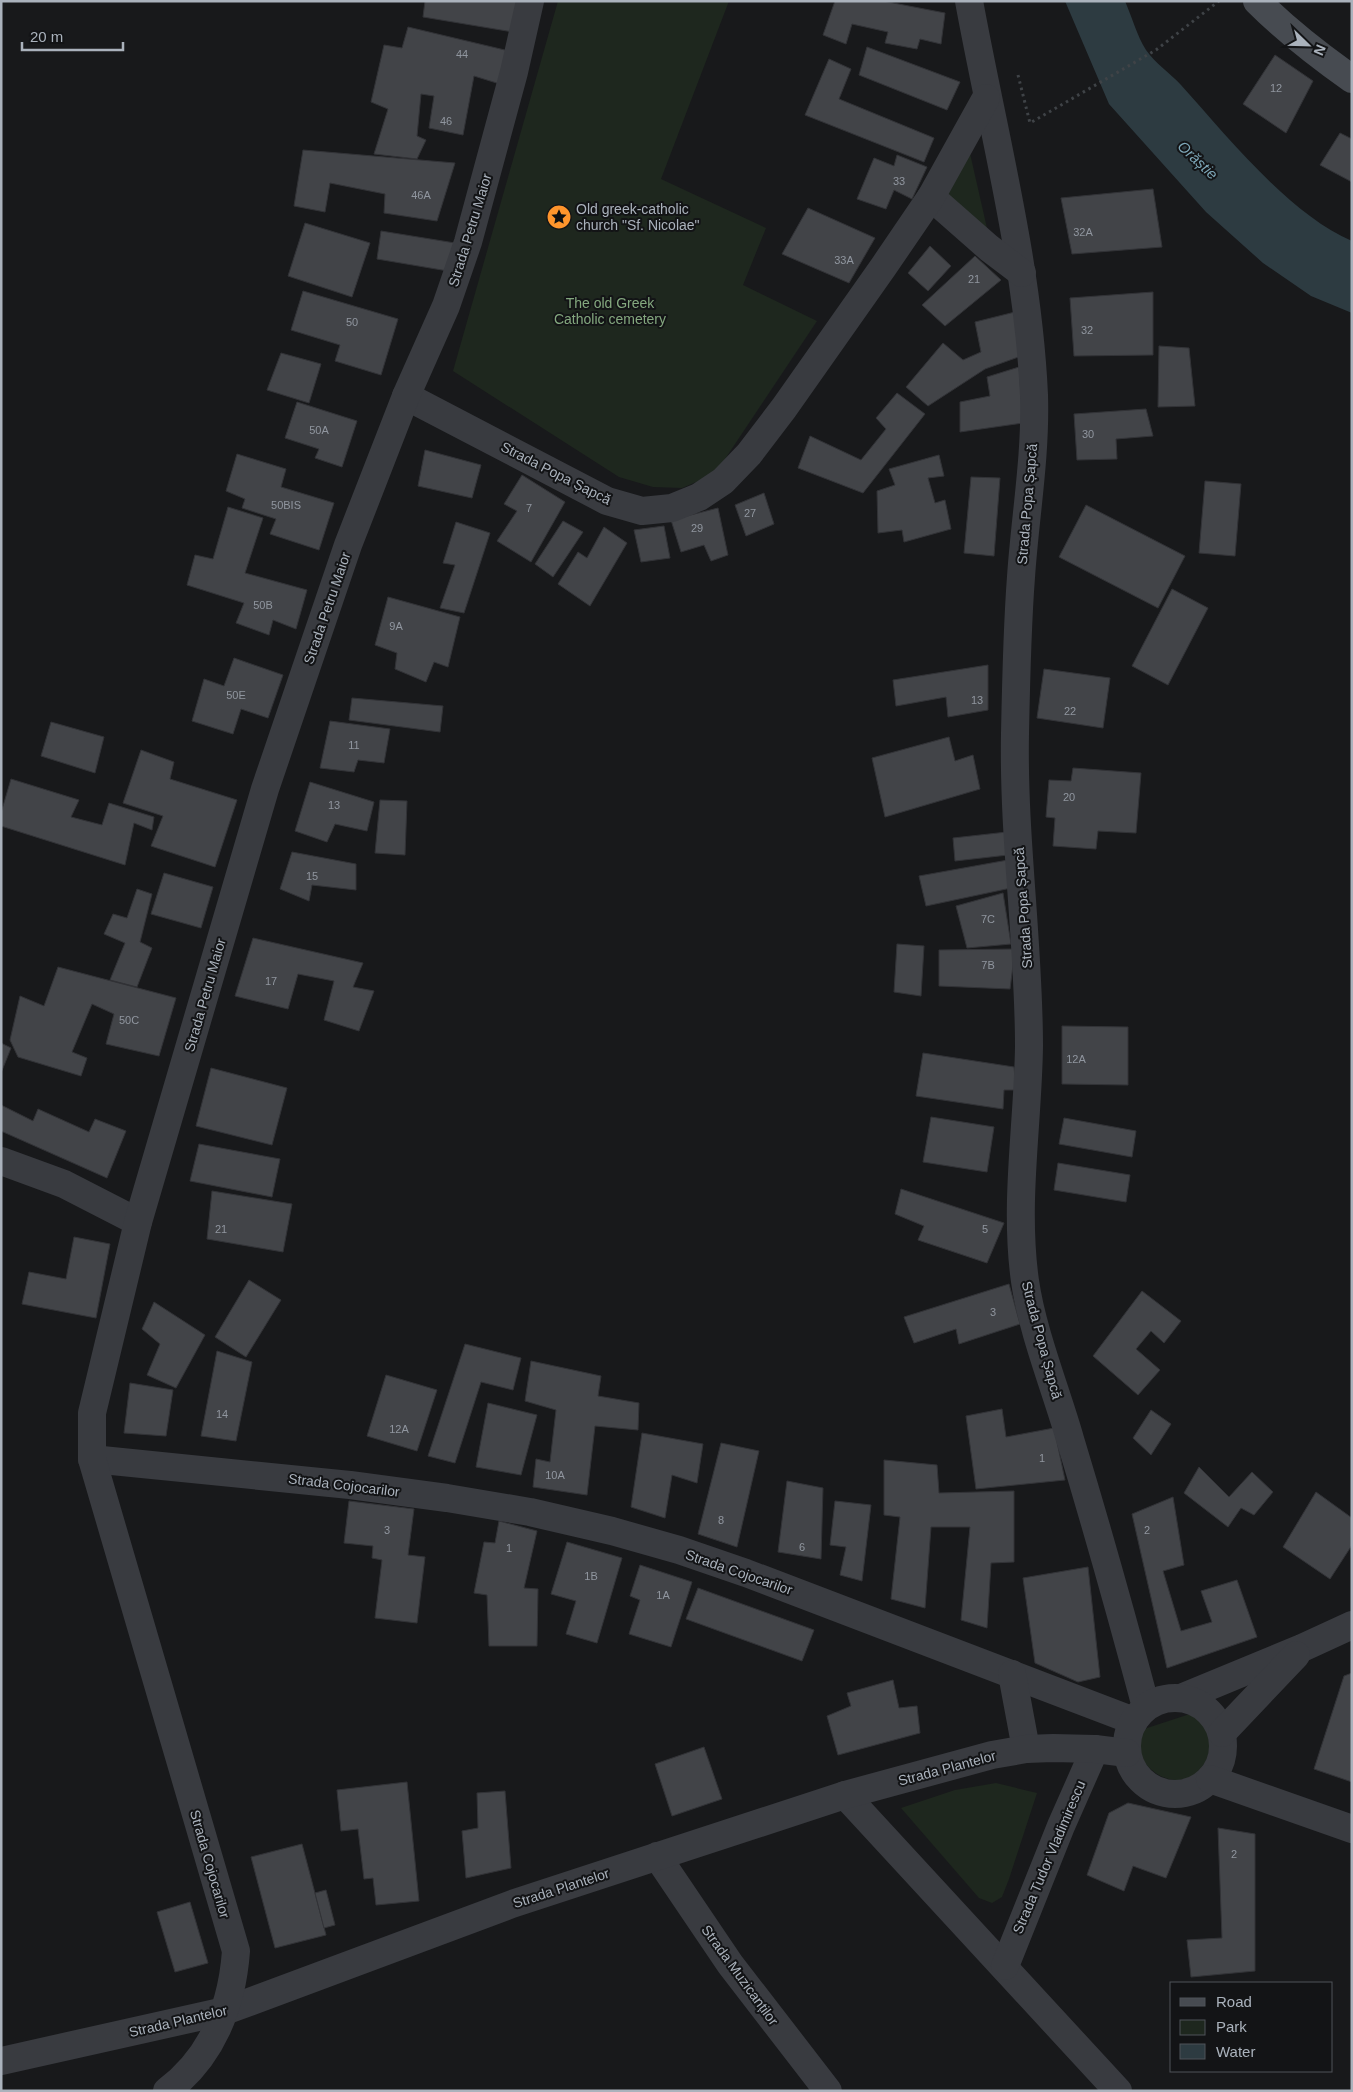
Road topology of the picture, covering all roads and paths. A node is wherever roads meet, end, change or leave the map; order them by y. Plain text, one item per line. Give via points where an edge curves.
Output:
1 (530, 1) edge
2 (969, 1) edge
3 (1219, 1) edge
4 (1257, 1) edge
5 (1016, 67) dead end
6 (1352, 79) edge
7 (986, 98) junction
8 (931, 197) junction
9 (1022, 273) junction
10 (406, 396) junction
11 (1, 1162) edge
12 (138, 1222) junction
13 (92, 1459) junction
14 (1352, 1625) edge
15 (1302, 1648) junction
16 (1012, 1674) junction
17 (1181, 1698) junction
18 (1140, 1714) junction
19 (1222, 1733) junction
20 (1095, 1749) junction
21 (1026, 1750) junction
22 (1127, 1753) junction
23 (1210, 1779) junction
24 (845, 1795) junction
25 (1352, 1829) edge
26 (658, 1856) junction
27 (1004, 1966) junction
28 (225, 2011) junction
29 (1, 2061) edge
30 (167, 2091) edge
31 (828, 2091) edge
32 (1118, 2091) edge

1 - 10 street, Strada Petru Maior via 468,242 446,306
2 - 7 street, Strada Popa Șapcă
3 - 5 path via 1156,50 1030,123
4 - 6 main road via 1318,55
7 - 8 street, Strada Popa Șapcă
7 - 9 street, Strada Popa Șapcă
8 - 9 street
8 - 10 street, Strada Popa Șapcă via 824,353 749,454 723,481 699,497 672,508 642,511 607,501
9 - 18 street, Strada Popa Șapcă via 1034,399 1032,467 1021,576 1015,739 1016,811 1029,1023 1020,1232 1026,1285 1037,1330 1088,1499
10 - 12 street, Strada Petru Maior via 348,545 265,789
11 - 12 street via 64,1184
12 - 13 street, Strada Petru Maior via 92,1414
13 - 16 street, Strada Cojocarilor via 447,1498 530,1512 612,1531 746,1574
13 - 28 street, Strada Cojocarilor via 236,1951 234,1978
14 - 15 street
15 - 17 street
15 - 19 street
16 - 18 street, Strada Cojocarilor
16 - 21 street
17 - 18 street via 1163,1699
17 - 19 street via 1206,1710
18 - 22 street via 1128,1736
19 - 23 street via 1223,1750 1219,1766
20 - 21 street, Strada Plantelor
20 - 22 street, Strada Plantelor
20 - 27 street, Strada Tudor Vladimirescu
21 - 24 street, Strada Plantelor via 992,1755
22 - 23 street via 1140,1780 1153,1790 1183,1794 1198,1789
23 - 25 street
24 - 26 street, Strada Plantelor
24 - 27 street
26 - 28 street, Strada Plantelor via 512,1904
26 - 31 street, Strada Muzicanților via 730,1964
27 - 32 street
28 - 29 street, Strada Plantelor
28 - 30 street, Strada Cojocarilor via 196,2065

